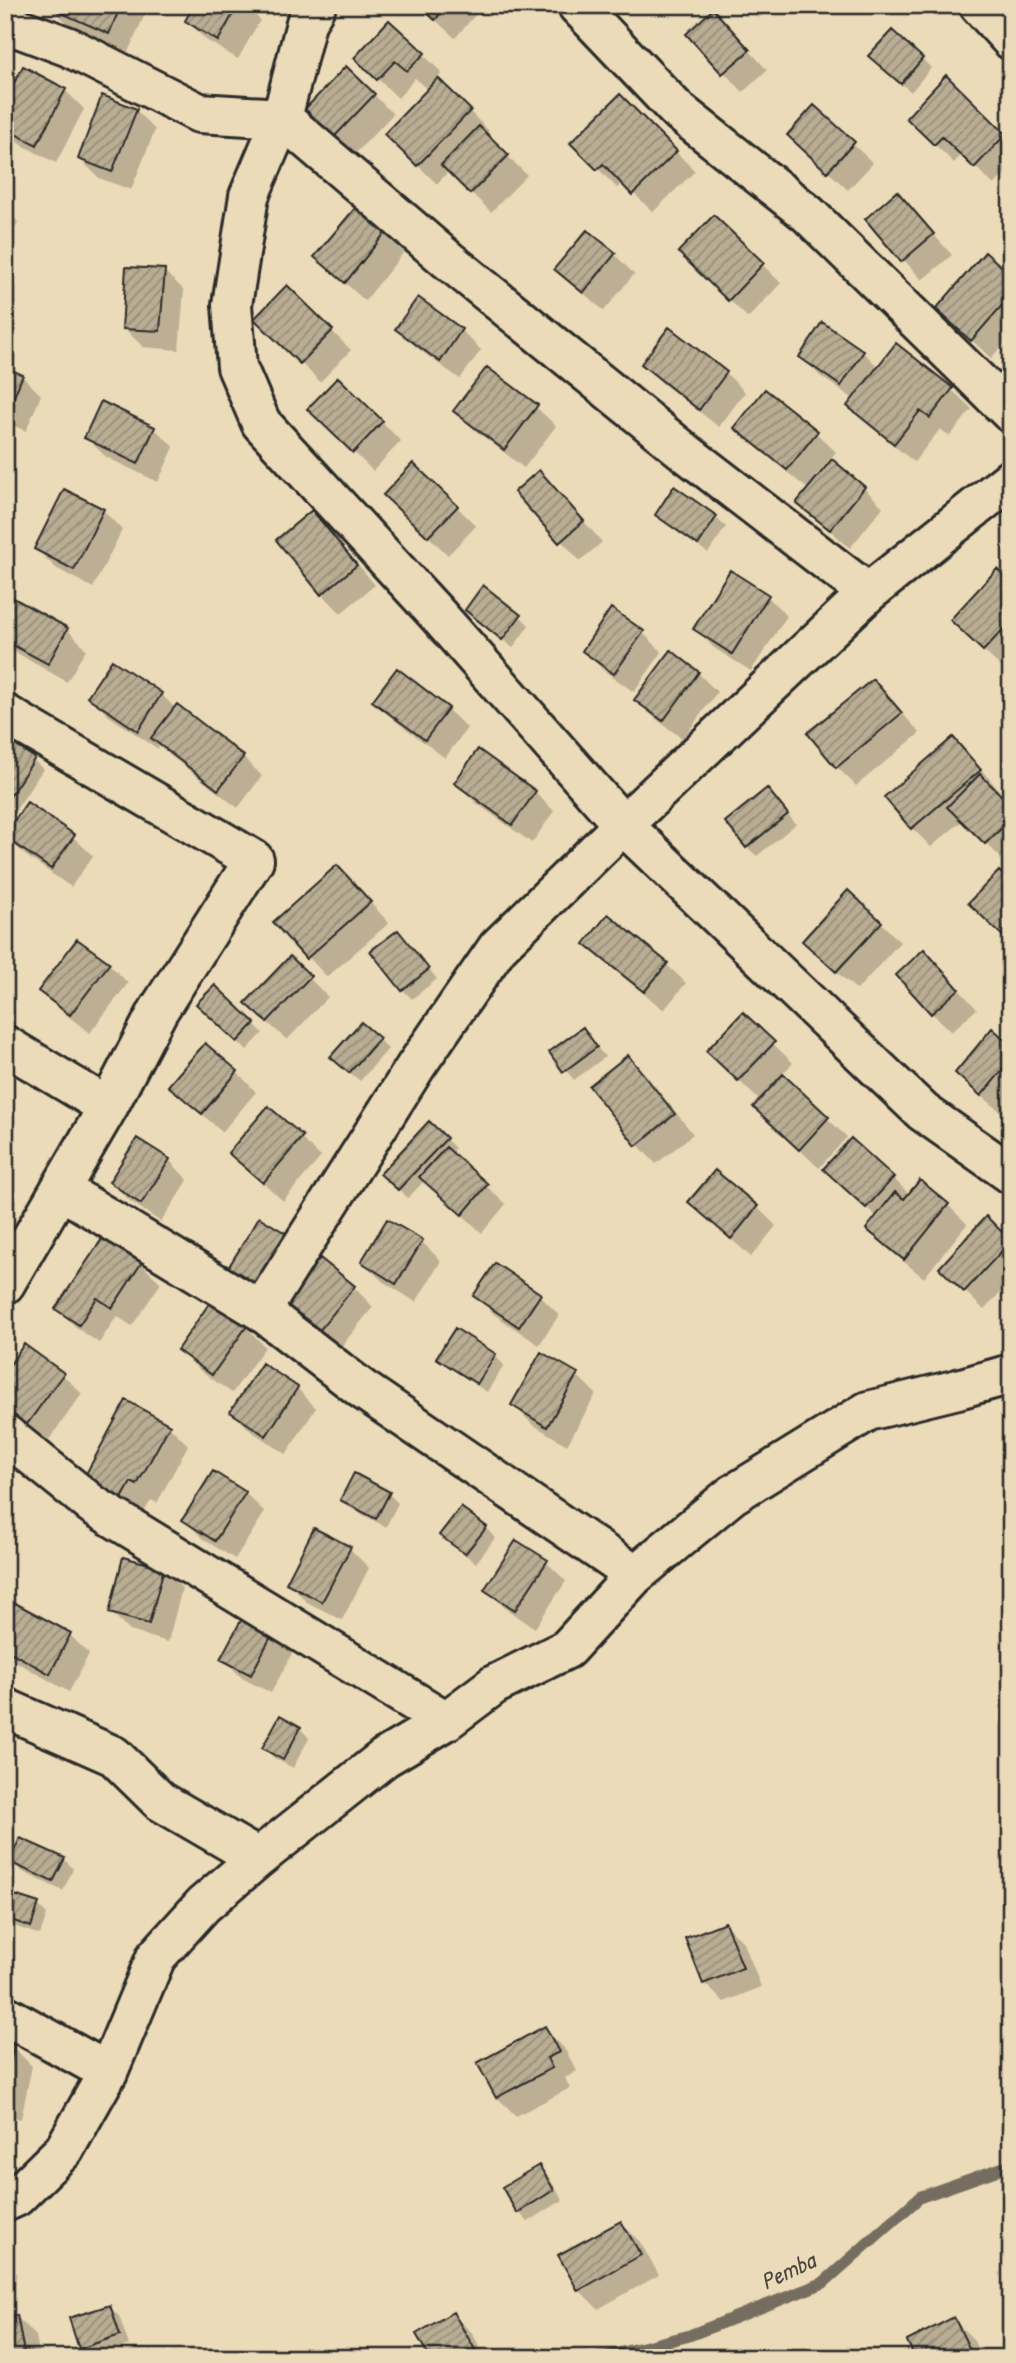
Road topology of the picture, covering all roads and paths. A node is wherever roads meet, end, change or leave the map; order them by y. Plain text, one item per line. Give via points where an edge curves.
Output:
1 (316, 5) edge
2 (578, 5) edge
3 (979, 5) edge
4 (5, 23) edge
5 (1011, 40) edge
6 (282, 118) junction
7 (1011, 412) edge
8 (1011, 479) edge
9 (869, 593) junction
10 (5, 714) edge
11 (623, 825) junction
12 (5, 1045) edge
13 (108, 1107) junction
14 (1011, 1174) edge
15 (60, 1189) junction
16 (5, 1284) edge
17 (261, 1311) junction
18 (1011, 1374) edge
19 (5, 1434) edge
20 (635, 1575) junction
21 (5, 1709) edge
22 (446, 1721) junction
23 (258, 1858) junction
24 (5, 2015) edge
25 (108, 2072) junction
26 (5, 2203) edge

1 - 6 street via 306,23
2 - 7 street via 676,109 808,214
3 - 5 street
4 - 6 street via 69,47 199,113
6 - 9 street via 674,443
6 - 11 street via 249,195 232,305 237,367 261,423
8 - 9 street
9 - 11 street
10 - 13 street via 254,860 158,1011
11 - 14 street via 923,1112
11 - 17 street via 498,947 416,1066
12 - 13 street
13 - 15 street
15 - 16 street
15 - 17 street
17 - 20 street via 362,1389
18 - 20 street via 868,1412 732,1495
19 - 22 street via 93,1505
20 - 22 street via 566,1648 494,1685
21 - 23 street via 114,1756 160,1801
22 - 23 street via 384,1758
23 - 25 street via 203,1905 156,1957
24 - 25 street
25 - 26 street via 64,2150

